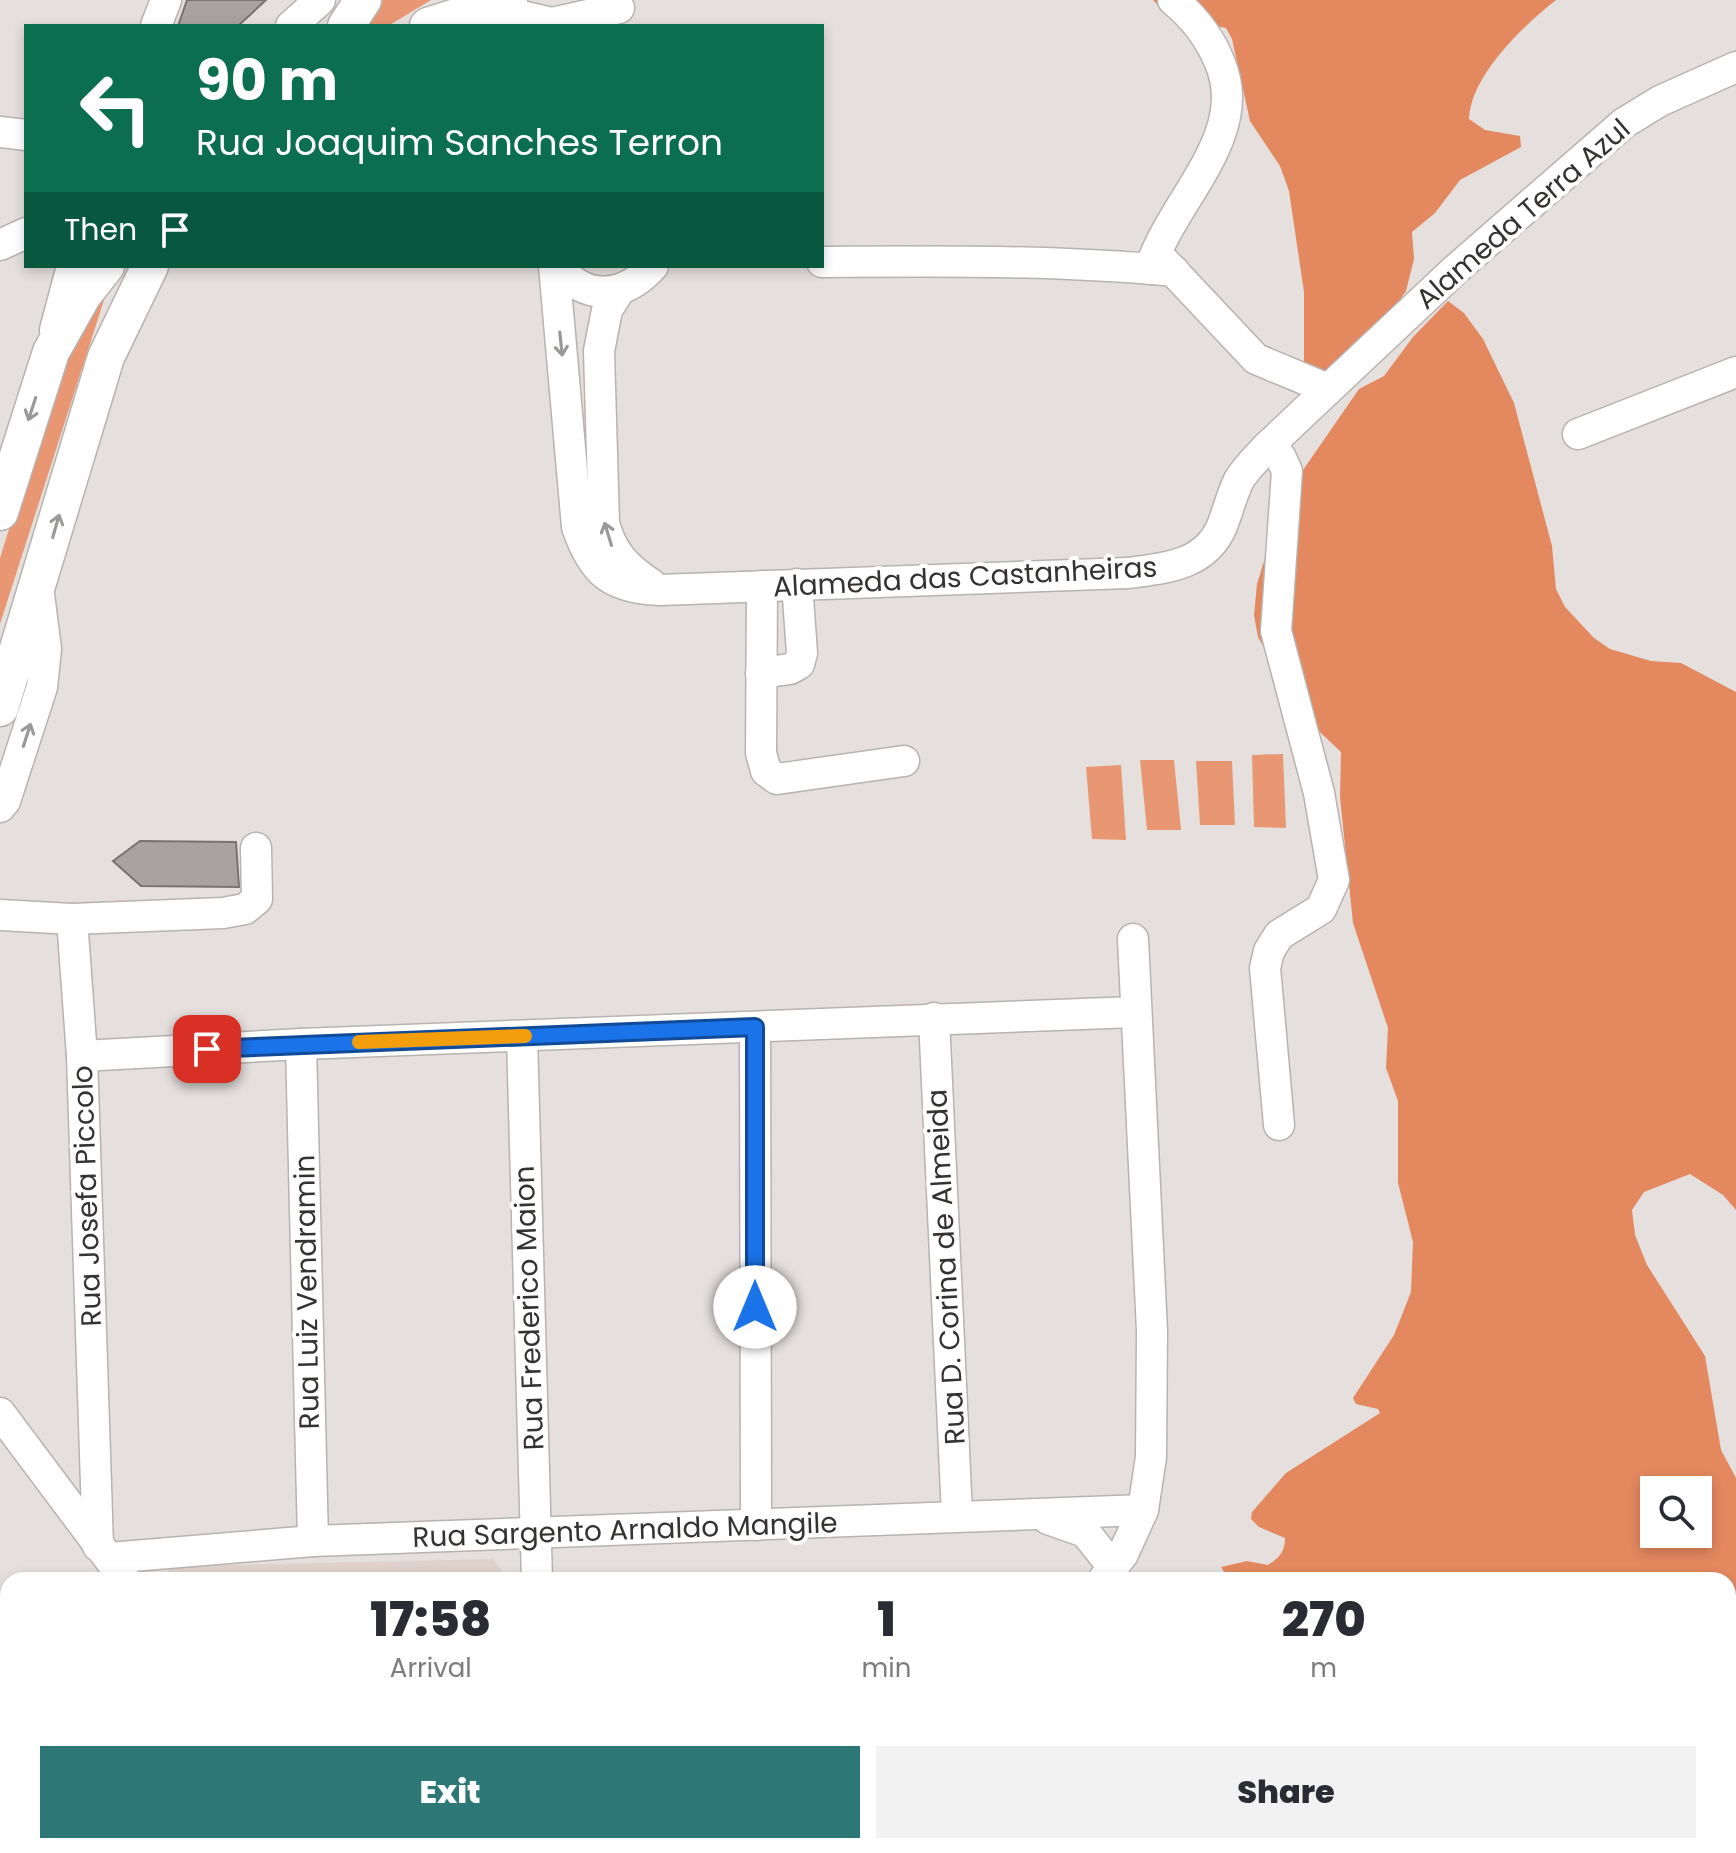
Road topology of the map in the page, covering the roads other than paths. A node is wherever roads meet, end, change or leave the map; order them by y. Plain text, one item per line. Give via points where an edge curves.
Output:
1 (166, 0) edge
2 (320, 0) edge
3 (363, 0) edge
4 (1173, 0) edge
5 (491, 3) edge
6 (620, 11) edge
7 (157, 24) edge
8 (293, 24) edge
9 (347, 24) edge
10 (433, 24) edge
11 (552, 24) edge
12 (1736, 67) edge
13 (0, 132) edge
14 (24, 135) edge
15 (24, 234) edge
16 (824, 242) edge
17 (0, 245) edge
18 (824, 262) edge
19 (1160, 264) junction
20 (72, 268) edge
21 (104, 268) edge
22 (149, 268) edge
23 (556, 268) edge
24 (558, 268) edge
25 (651, 268) edge
26 (619, 291) junction
27 (51, 352) junction
28 (1736, 372) edge
29 (1328, 389) junction
30 (1578, 434) dead end
31 (1267, 447) junction
32 (0, 512) edge
33 (797, 584) junction
34 (762, 586) junction
35 (38, 587) junction
36 (659, 590) junction
37 (761, 673) junction
38 (0, 708) edge
39 (904, 761) dead end
40 (0, 807) edge
41 (256, 848) dead end
42 (0, 915) edge
43 (72, 919) junction
44 (1133, 939) dead end
45 (1135, 1012) junction
46 (934, 1018) junction
47 (755, 1027) junction
48 (522, 1036) junction
49 (301, 1044) junction
50 (82, 1056) junction
51 (1279, 1125) dead end
52 (0, 1413) edge
53 (1143, 1510) junction
54 (957, 1515) junction
55 (1034, 1515) junction
56 (756, 1525) junction
57 (536, 1535) junction
58 (313, 1541) junction
59 (111, 1561) edge
60 (537, 1572) edge
61 (1107, 1572) edge
62 (1109, 1572) edge

1 - 7 street
2 - 8 street
3 - 9 main road
4 - 19 street via 1217,54 1229,100 1221,135
5 - 10 main road
5 - 11 street
6 - 11 street
12 - 29 street, Alameda Terra Azul via 1624,123
13 - 14 street
15 - 17 street
16 - 19 street via 1066,247
18 - 19 street
19 - 29 street via 1256,359
20 - 27 street
21 - 27 main road
35 -> 22 main road via 106,357
23 -> 36 street, Alameda das Castanheiras via 577,527 592,562 605,575 619,585
24 - 26 street via 582,287
25 - 26 street via 640,281
36 -> 26 street via 624,565 604,523 599,351 607,310
27 -> 32 main road
28 - 30 street
29 - 31 street, Alameda das Castanheiras
31 - 33 street, Alameda das Castanheiras via 1240,477 1209,546 1173,567
31 - 51 street via 1280,456 1287,471 1276,631 1319,793 1334,880 1321,909 1279,935 1265,968
33 - 34 street, Alameda das Castanheiras
33 - 37 street via 799,664
34 - 36 street, Alameda das Castanheiras
34 - 37 street
35 - 38 main road
40 -> 35 street via 42,687 46,649
37 - 39 street via 761,753 766,771 777,779
41 - 43 street via 257,899 245,909
42 - 43 street
43 - 50 street, Rua Josefa Piccolo
44 - 45 street
45 - 46 street
45 - 53 street via 1152,1331 1151,1457
46 - 47 street
46 - 54 street, Rua D. Corina de Almeida
47 - 48 street
47 - 56 street
48 - 49 street
48 - 57 street, Rua Frederico Maion
49 - 50 street
49 - 58 street, Rua Luiz Vendramin
50 - 59 street, Rua Josefa Piccolo
52 - 59 street
53 - 55 street, Rua Sargento Arnaldo Mangile
53 - 62 street
54 - 55 street, Rua Sargento Arnaldo Mangile
54 - 56 street, Rua Sargento Arnaldo Mangile
55 - 61 street via 1085,1532
56 - 57 street, Rua Sargento Arnaldo Mangile
57 - 58 street, Rua Sargento Arnaldo Mangile
57 - 60 street, Rua Frederico Maion
58 - 59 street, Rua Sargento Arnaldo Mangile

